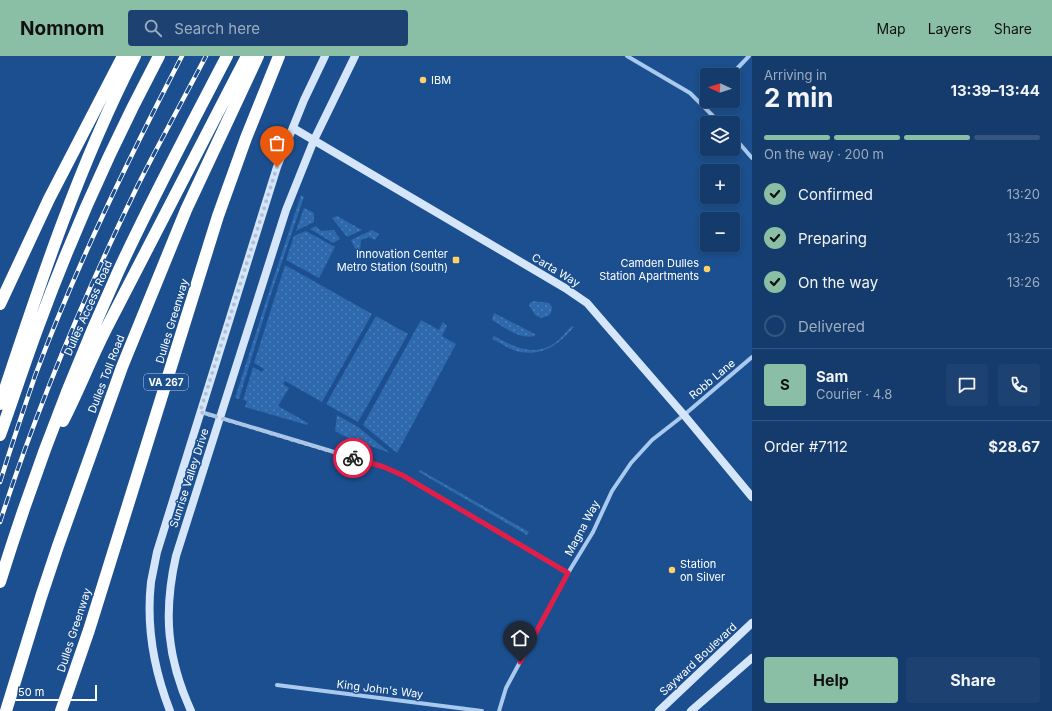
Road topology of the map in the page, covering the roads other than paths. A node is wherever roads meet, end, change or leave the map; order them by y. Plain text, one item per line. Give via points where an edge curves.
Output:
1 (123, 56) edge
2 (136, 56) edge
3 (158, 56) edge
4 (227, 56) edge
5 (247, 56) edge
6 (258, 56) edge
7 (279, 56) edge
8 (325, 56) edge
9 (355, 56) edge
10 (627, 56) edge
11 (749, 56) edge
12 (738, 68) edge
13 (700, 104) edge
14 (704, 108) edge
15 (713, 116) edge
16 (293, 128) junction
17 (314, 140) junction
18 (740, 144) edge
19 (752, 158) edge
20 (0, 304) edge
21 (752, 357) edge
22 (0, 404) edge
23 (200, 412) junction
24 (684, 415) junction
25 (220, 418) junction
26 (0, 435) edge
27 (37, 472) junction
28 (752, 497) edge
29 (568, 573) junction
30 (0, 582) edge
31 (752, 623) edge
32 (752, 658) edge
33 (277, 685) dead end
34 (6, 711) edge
35 (61, 711) edge
36 (170, 711) edge
37 (191, 711) edge
38 (482, 711) edge
39 (499, 711) edge
40 (659, 711) edge
41 (691, 711) edge

1 - 20 highway via 52,192
2 - 22 highway via 101,125 72,196
3 - 26 highway via 69,250 38,326
4 - 27 highway, Dulles Access Road via 119,271 85,346
5 - 27 highway via 107,327 74,400
6 - 34 highway, Dulles Toll Road via 186,210 124,361 62,532
7 - 35 highway, Dulles Greenway / VA 267 via 218,216 89,630
8 - 16 main road, Sunrise Valley Drive
9 - 17 main road, Sunrise Valley Drive
10 - 13 street via 690,94
11 - 12 street
14 - 15 street
16 - 17 main road, Carta Way
16 - 23 main road, Sunrise Valley Drive via 277,167
17 - 24 main road, Carta Way via 587,303
17 - 25 main road, Sunrise Valley Drive via 274,244
18 - 19 street
21 - 24 street, Robb Lane
23 - 25 street
23 - 36 main road, Sunrise Valley Drive via 157,552 151,582 150,630 153,651 158,676
24 - 28 main road, Carta Way
24 - 29 street, Magna Way via 652,440 631,463 612,492 593,532
25 - 29 street via 384,467
25 - 37 main road, Sunrise Valley Drive via 180,545 169,593 168,626 172,654 178,679
27 - 30 highway, Dulles Access Road
29 - 39 street, Magna Way via 506,688
31 - 40 main road, Sayward Boulevard
32 - 41 main road
33 - 38 street, King John's Way

